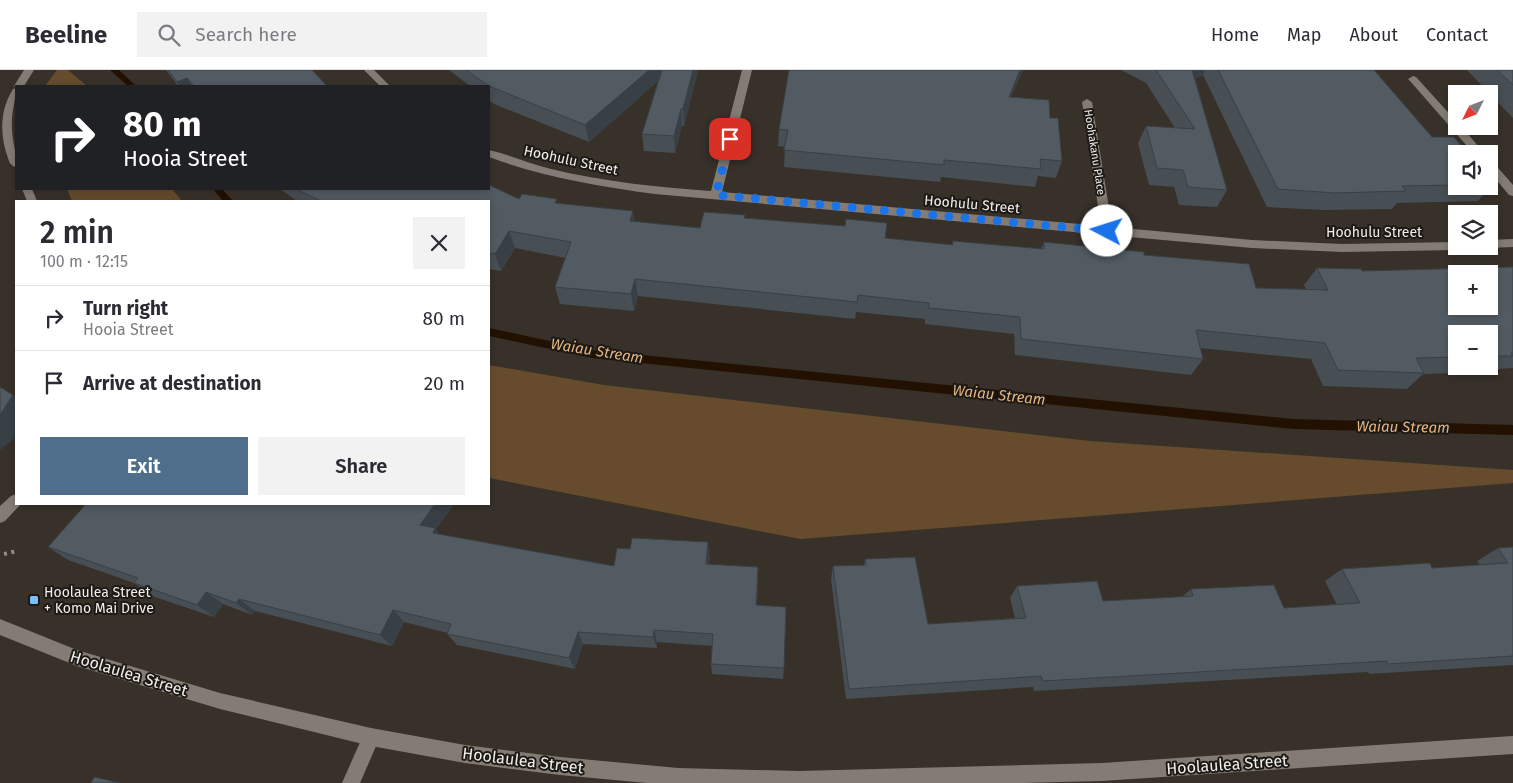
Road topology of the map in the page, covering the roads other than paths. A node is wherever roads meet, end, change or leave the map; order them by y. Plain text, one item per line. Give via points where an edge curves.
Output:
1 (29, 70) edge
2 (369, 70) edge
3 (747, 70) edge
4 (1413, 79) dead end
5 (20, 85) edge
6 (384, 85) edge
7 (15, 95) edge
8 (1087, 102) dead end
9 (1472, 145) edge
10 (490, 153) edge
11 (15, 161) edge
12 (1498, 174) edge
13 (1513, 192) edge
14 (716, 195) junction
15 (1107, 231) junction
16 (1498, 244) edge
17 (1513, 244) edge
18 (1448, 246) edge
19 (15, 501) edge
20 (0, 516) edge
21 (0, 627) edge
22 (371, 737) junction
23 (1513, 746) edge
24 (799, 782) edge
25 (351, 783) edge

1 - 5 street
2 - 6 street
3 - 14 street
4 - 9 street
7 - 11 street via 6,120 8,143
8 - 15 street, Hoohakanu Place
10 - 14 street, Hoohulu Street via 571,178
12 - 13 street
14 - 15 street, Hoohulu Street
15 - 18 street, Hoohulu Street via 1333,248
16 - 17 street
19 - 20 street
21 - 22 street, Hoolaulea Street via 77,658 192,693
22 - 24 street, Hoolaulea Street via 560,766 678,777
22 - 25 street
23 - 24 street, Hoolaulea Street via 1102,772

